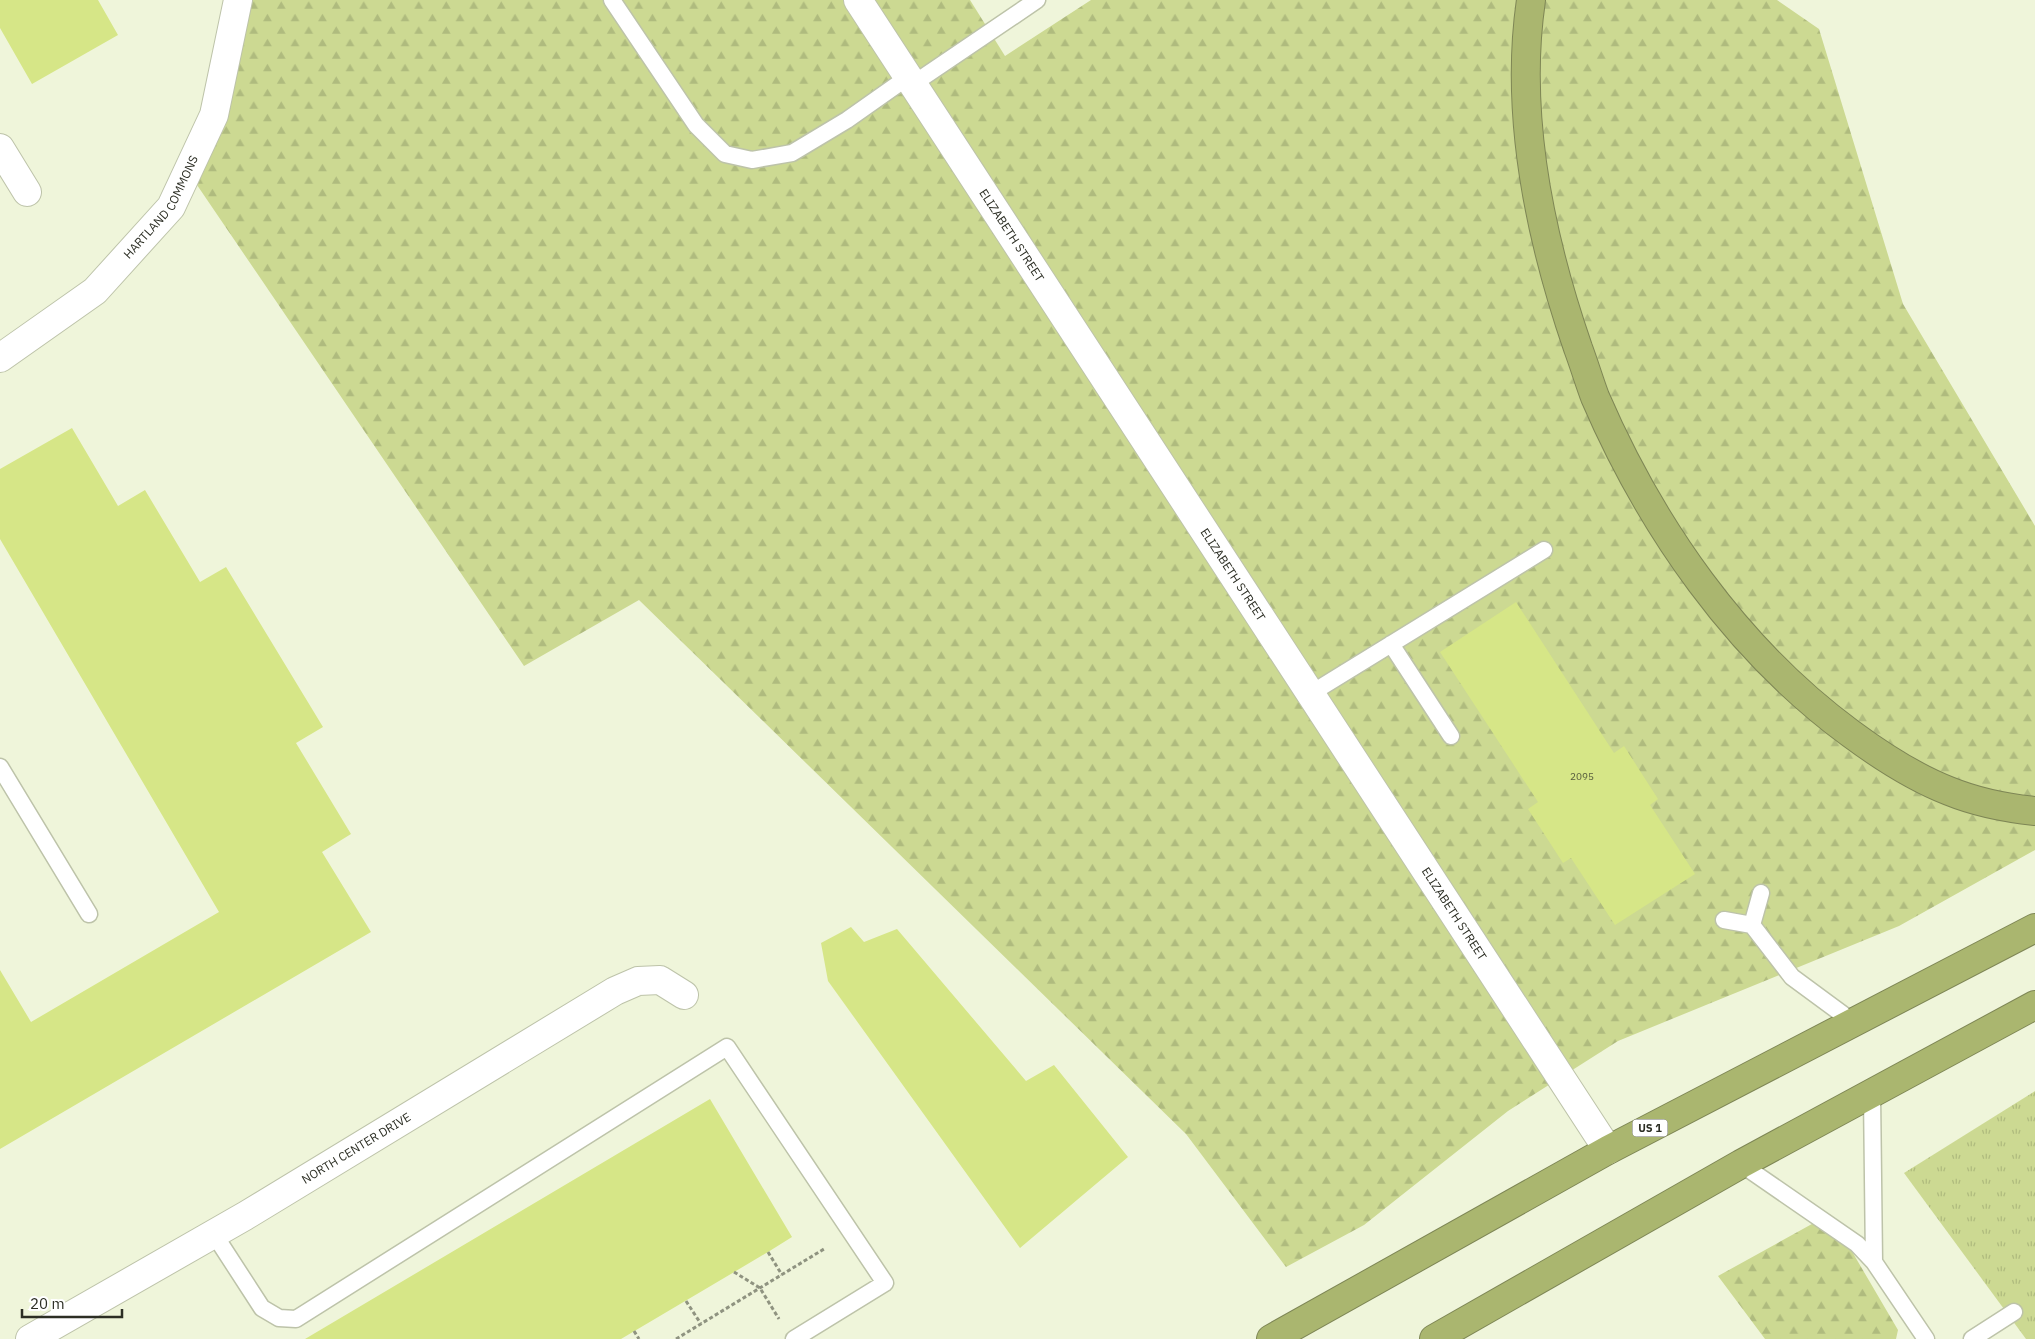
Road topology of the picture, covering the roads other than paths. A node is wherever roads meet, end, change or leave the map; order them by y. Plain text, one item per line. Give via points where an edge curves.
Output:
1 (238, 0) edge
2 (612, 0) edge
3 (858, 0) edge
4 (1037, 0) edge
5 (1531, 0) edge
6 (910, 81) junction
7 (0, 148) edge
8 (27, 192) dead end
9 (1, 356) edge
10 (1544, 550) dead end
11 (1391, 644) junction
12 (1310, 694) junction
13 (1451, 736) dead end
14 (0, 767) edge
15 (2035, 811) edge
16 (1761, 893) dead end
17 (89, 914) dead end
18 (1724, 920) dead end
19 (1752, 925) junction
20 (2035, 928) edge
21 (684, 995) dead end
22 (2035, 1005) edge
23 (1853, 1022) junction
24 (1872, 1094) junction
25 (1608, 1150) junction
26 (1741, 1164) junction
27 (214, 1234) junction
28 (1874, 1262) junction
29 (2014, 1312) dead end
30 (30, 1339) edge
31 (794, 1339) edge
32 (1271, 1339) edge
33 (1434, 1339) edge
34 (1926, 1339) edge
35 (1972, 1339) edge

1 - 9 street, HARTLAND COMMONS via 214,115 171,207 95,291
2 - 6 lane via 696,125 725,154 752,160 792,153
3 - 6 street, ELIZABETH STREET
4 - 6 lane
5 - 15 highway via 1526,64 1531,152 1555,279 1595,396 1634,476 1663,526 1699,581 1745,638 1804,697 1833,720 1897,766 1950,792 1983,802
6 - 12 street, ELIZABETH STREET
7 - 8 street
10 - 11 lane
11 - 12 lane
11 - 13 lane
12 - 25 street, ELIZABETH STREET
14 - 17 lane
16 - 19 lane
18 - 19 lane
19 - 23 lane via 1792,976
20 - 23 highway, US 1
21 - 27 street, NORTH CENTER DRIVE via 660,980 638,981 615,991
22 - 24 highway
23 - 25 highway, US 1
24 - 26 highway
24 - 28 lane
25 - 32 highway, US 1
26 - 28 lane via 1857,1244
26 - 33 highway
27 - 30 street, NORTH CENTER DRIVE
27 - 31 lane via 262,1308 279,1318 296,1319 727,1047 885,1283
28 - 34 lane
29 - 35 lane

